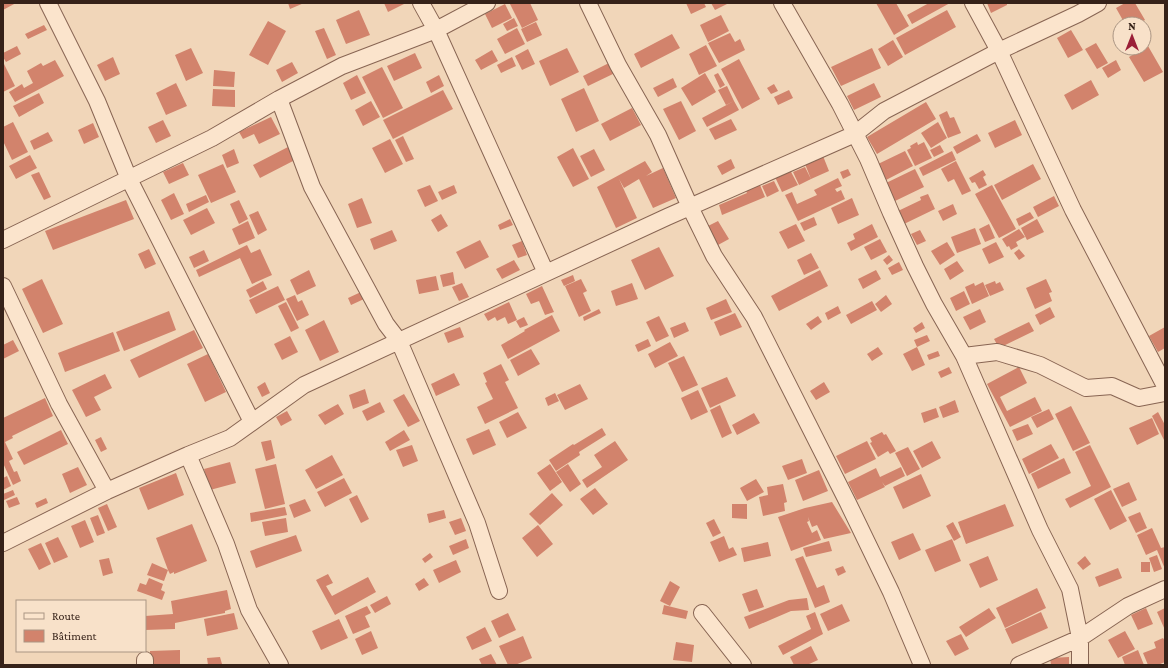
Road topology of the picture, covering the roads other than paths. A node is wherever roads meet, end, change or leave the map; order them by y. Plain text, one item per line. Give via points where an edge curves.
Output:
1 (48, 3) edge
2 (421, 3) edge
3 (487, 3) edge
4 (588, 3) edge
5 (782, 3) edge
6 (973, 3) edge
7 (1098, 3) edge
8 (436, 30) junction
9 (999, 51) junction
10 (279, 99) junction
11 (856, 134) junction
12 (129, 179) junction
13 (690, 207) junction
14 (3, 240) edge
15 (546, 272) junction
16 (3, 286) edge
17 (399, 341) junction
18 (964, 356) junction
19 (1165, 386) edge
20 (1165, 392) edge
21 (252, 422) junction
22 (188, 454) junction
23 (107, 491) junction
24 (3, 543) edge
25 (1165, 589) edge
26 (499, 591) dead end
27 (702, 613) dead end
28 (1080, 638) junction
29 (280, 665) edge
30 (743, 665) edge
31 (922, 665) edge
32 (1019, 665) edge
33 (1080, 665) edge

1 - 12 street via 97,101
2 - 8 street
3 - 8 street
4 - 13 street via 618,64 658,135
5 - 11 street
6 - 9 street
7 - 9 street
8 - 10 street via 342,66
8 - 15 street
9 - 11 street via 884,111
9 - 19 street via 1073,210
10 - 12 street via 212,138
10 - 17 street via 312,188 386,324
11 - 13 street
11 - 18 street via 934,304
12 - 14 street
12 - 21 street
13 - 15 street
13 - 31 street via 714,256 754,317 891,592
15 - 17 street
16 - 23 street via 59,404
17 - 21 street via 304,385
17 - 26 street via 477,523
18 - 20 street via 997,352 1040,365 1086,388 1112,386 1139,398
18 - 28 street via 1040,530 1070,589
21 - 22 street via 230,438
22 - 23 street
22 - 29 street via 226,544 249,610
23 - 24 street
25 - 28 street via 1128,606
27 - 30 street
28 - 32 street
28 - 33 street

